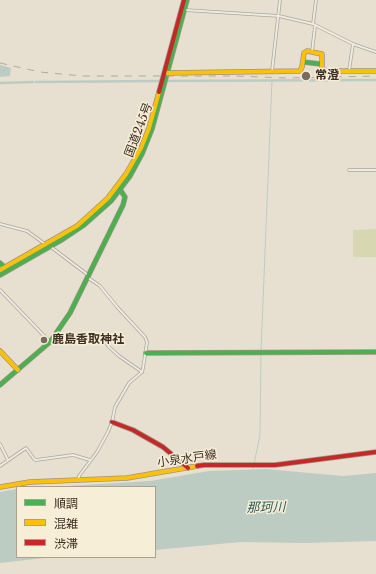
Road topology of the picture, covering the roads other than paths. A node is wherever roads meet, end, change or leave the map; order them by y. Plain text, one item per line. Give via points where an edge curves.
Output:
1 (184, 0) edge
2 (187, 0) edge
3 (280, 0) edge
4 (316, 0) edge
5 (183, 10) junction
6 (279, 16) junction
7 (314, 25) junction
8 (352, 44) junction
9 (312, 52) junction
10 (376, 52) edge
11 (303, 62) junction
12 (321, 64) junction
13 (272, 71) junction
14 (349, 71) junction
15 (376, 71) edge
16 (166, 72) junction
17 (349, 170) dead end
18 (376, 170) edge
19 (119, 188) junction
20 (0, 224) edge
21 (48, 245) junction
22 (0, 263) edge
23 (6, 269) junction
24 (0, 270) edge
25 (0, 275) edge
26 (87, 276) junction
27 (0, 290) edge
28 (103, 338) dead end
29 (50, 342) junction
30 (0, 351) edge
31 (376, 352) edge
32 (146, 353) junction
33 (18, 370) junction
34 (142, 372) junction
35 (0, 385) edge
36 (112, 422) junction
37 (0, 444) edge
38 (376, 452) edge
39 (8, 460) junction
40 (90, 460) junction
41 (0, 466) edge
42 (188, 468) junction
43 (78, 480) junction
44 (0, 487) edge

1 - 5 main road, 国道245号
2 - 5 main road, 国道245号
3 - 6 street
4 - 7 street
5 - 6 street
5 - 16 main road, 国道245号
6 - 7 street
6 - 13 street
7 - 8 street
7 - 9 street
8 - 10 street
8 - 14 street
9 - 11 main road via 304,53
9 - 12 main road via 322,54
11 - 12 main road
11 - 13 main road via 300,71
12 - 14 main road via 325,71
13 - 16 main road
14 - 15 main road
16 - 19 main road, 国道245号 via 144,141
17 - 18 street
19 - 21 main road, 国道245号 via 87,218
19 - 26 main road via 124,197 123,204
20 - 21 street via 28,231
21 - 23 main road, 国道245号
21 - 26 street
22 - 23 main road
23 - 24 main road, 国道245号
23 - 25 main road, 国道245号
26 - 29 main road via 70,313
26 - 32 street via 100,286 145,337
27 - 29 street
28 - 34 street via 119,356
29 - 33 main road
30 - 33 main road
31 - 32 main road
32 - 34 street
33 - 35 main road
34 - 36 street via 129,383 115,407
36 - 40 street via 97,452
36 - 42 main road via 163,447
37 - 39 street
38 - 42 main road, 小泉水戸線 via 275,465 217,464
39 - 40 street via 26,448 36,460 74,455
39 - 41 street
40 - 43 street
42 - 43 main road, 小泉水戸線 via 127,478
43 - 44 main road, 小泉水戸線 via 30,482

